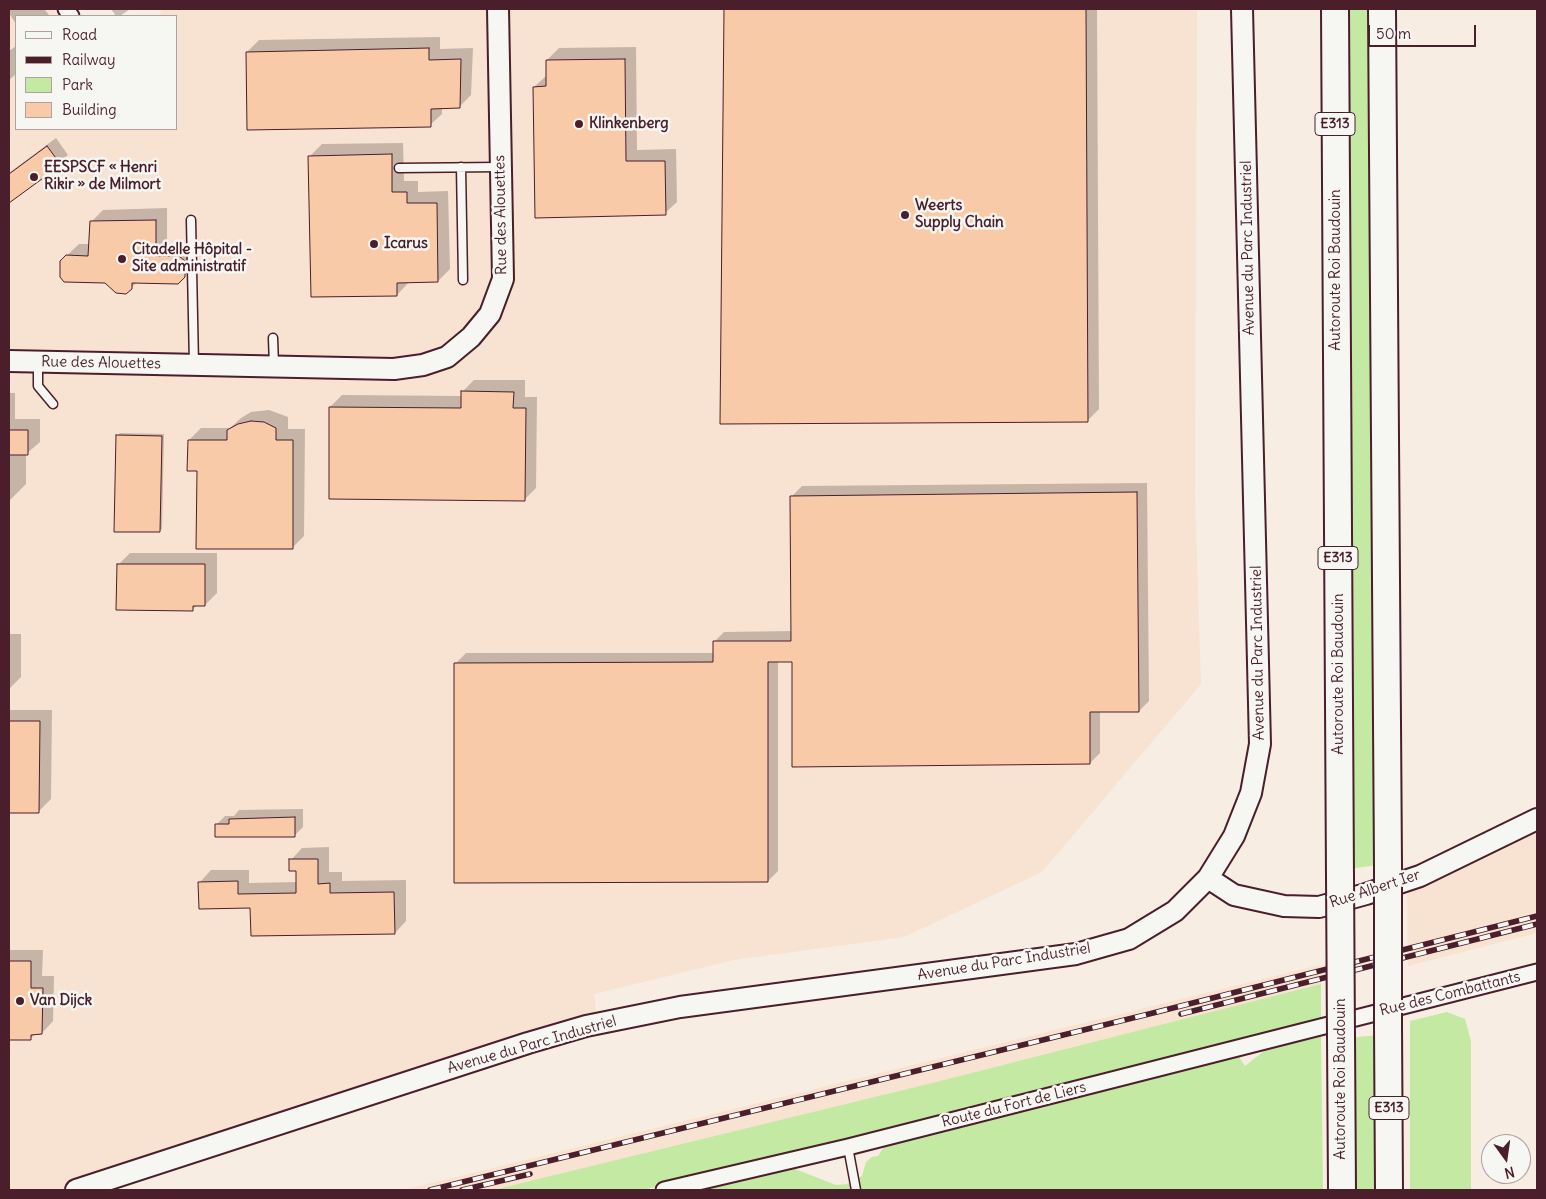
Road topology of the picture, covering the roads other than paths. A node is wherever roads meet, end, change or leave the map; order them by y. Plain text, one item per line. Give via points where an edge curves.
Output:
1 (498, 9) edge
2 (1242, 9) edge
3 (1335, 9) edge
4 (1382, 9) edge
5 (461, 167) junction
6 (500, 167) junction
7 (399, 168) dead end
8 (192, 220) dead end
9 (463, 280) dead end
10 (273, 338) dead end
11 (9, 362) edge
12 (38, 362) junction
13 (194, 365) junction
14 (274, 366) junction
15 (53, 404) dead end
16 (1537, 819) edge
17 (1208, 878) junction
18 (1537, 972) edge
19 (1363, 1016) joint
20 (848, 1147) junction
21 (688, 1187) edge
22 (76, 1190) edge
23 (664, 1190) edge
24 (856, 1190) edge
25 (1342, 1190) edge
26 (1389, 1190) edge

1 - 6 street, Rue des Alouettes
2 - 17 street, Avenue du Parc Industriel via 1260,744 1248,801 1234,836
3 - 25 highway, Autoroute Roi Baudouin / E313, bridge
4 - 26 highway, E313, bridge
5 - 6 lane
5 - 7 lane
5 - 9 lane
6 - 14 street, Rue des Alouettes via 503,279 490,314 471,337 446,357 423,365 394,368
8 - 13 lane
10 - 14 lane
11 - 12 street, Rue des Alouettes
12 - 13 street, Rue des Alouettes
12 - 15 lane via 38,386
13 - 14 street, Rue des Alouettes
16 - 17 street, Rue Albert Ier via 1420,876 1319,907 1284,906 1234,895
17 - 22 street, Avenue du Parc Industriel via 1175,911 1129,939 1076,954 680,1007 586,1026
18 - 19 street, Rue des Combattants
19 - 20 street, Route du Fort de Liers
20 - 21 street, Route du Fort de Liers
20 - 24 lane
21 - 23 street, Route du Fort de Liers

